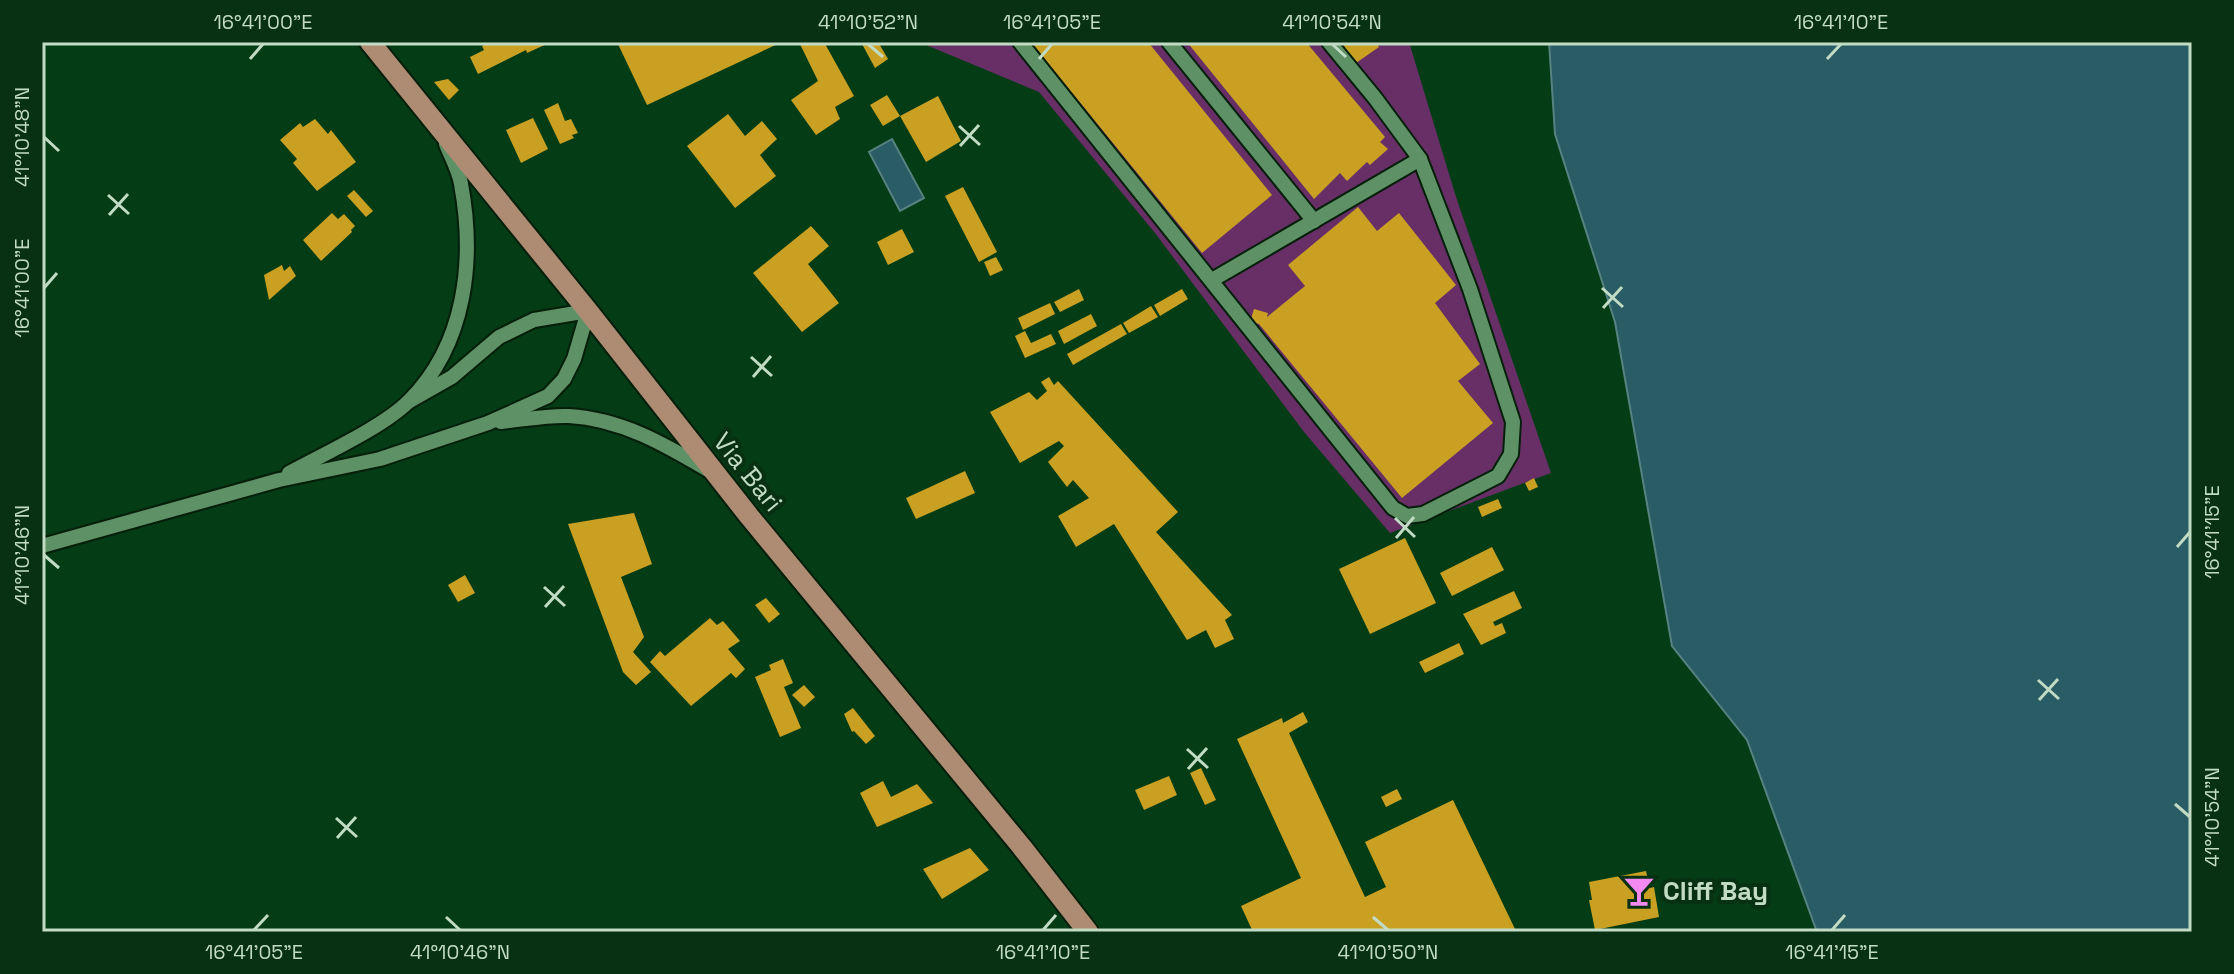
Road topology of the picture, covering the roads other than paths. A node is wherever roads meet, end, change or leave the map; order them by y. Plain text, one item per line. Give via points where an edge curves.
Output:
1 (370, 42) edge
2 (1020, 42) edge
3 (1169, 42) edge
4 (1329, 42) edge
5 (441, 130) junction
6 (1420, 159) junction
7 (1314, 221) junction
8 (1212, 280) junction
9 (588, 311) junction
10 (408, 402) junction
11 (488, 423) junction
12 (716, 475) junction
13 (279, 480) junction
14 (42, 546) edge
15 (1088, 932) edge

1 - 5 main road, Via Bari
2 - 8 street
3 - 7 street
4 - 6 street
5 - 9 main road, Via Bari
5 - 10 street via 461,182 465,292 449,346
6 - 7 street
6 - 8 street via 1513,422 1511,454 1498,476 1423,514 1407,516 1393,508
7 - 8 street
9 - 10 street via 534,320 499,337 452,377
9 - 11 street via 564,379 548,396
9 - 12 main road, Via Bari
10 - 13 street
11 - 12 street via 568,416 617,423
11 - 13 street via 380,459
12 - 15 main road, Via Bari
13 - 14 street

